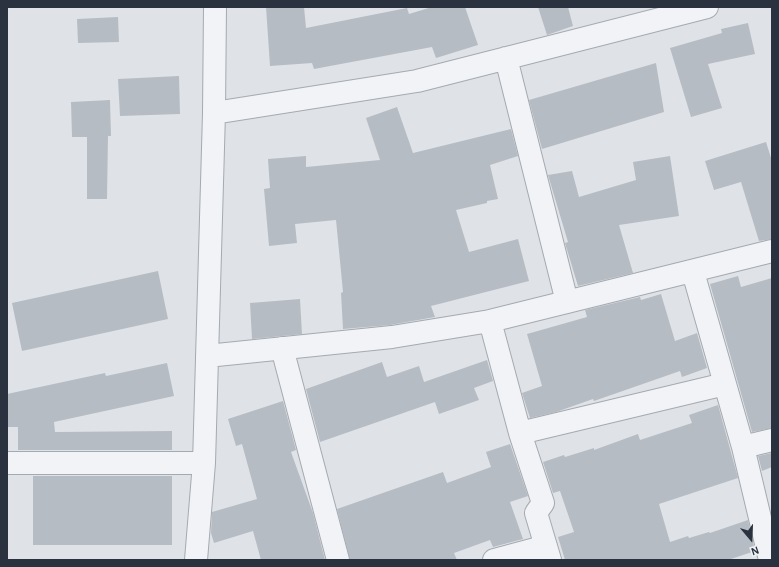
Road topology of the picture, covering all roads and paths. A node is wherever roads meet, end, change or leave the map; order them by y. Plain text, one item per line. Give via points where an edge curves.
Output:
1 (215, 7) edge
2 (707, 7) edge
3 (506, 58) junction
4 (214, 113) junction
5 (772, 251) edge
6 (693, 272) junction
7 (567, 302) junction
8 (490, 321) junction
9 (282, 348) junction
10 (207, 356) junction
11 (725, 384) junction
12 (520, 433) junction
13 (772, 440) edge
14 (743, 447) junction
15 (7, 463) edge
16 (204, 463) junction
17 (548, 553) edge
18 (196, 560) edge
19 (338, 560) edge
20 (494, 560) edge
21 (770, 560) edge

1 - 4 street
2 - 3 street
3 - 4 street via 417,81
3 - 7 street
4 - 10 street
5 - 6 street
6 - 7 street
6 - 11 street
7 - 8 street
8 - 9 street via 392,337
8 - 12 street
9 - 10 street
9 - 19 street
10 - 16 street
11 - 12 street
11 - 14 street
12 - 17 street via 543,503 536,513
13 - 14 street
14 - 21 street
15 - 16 street
16 - 18 street
17 - 20 street

